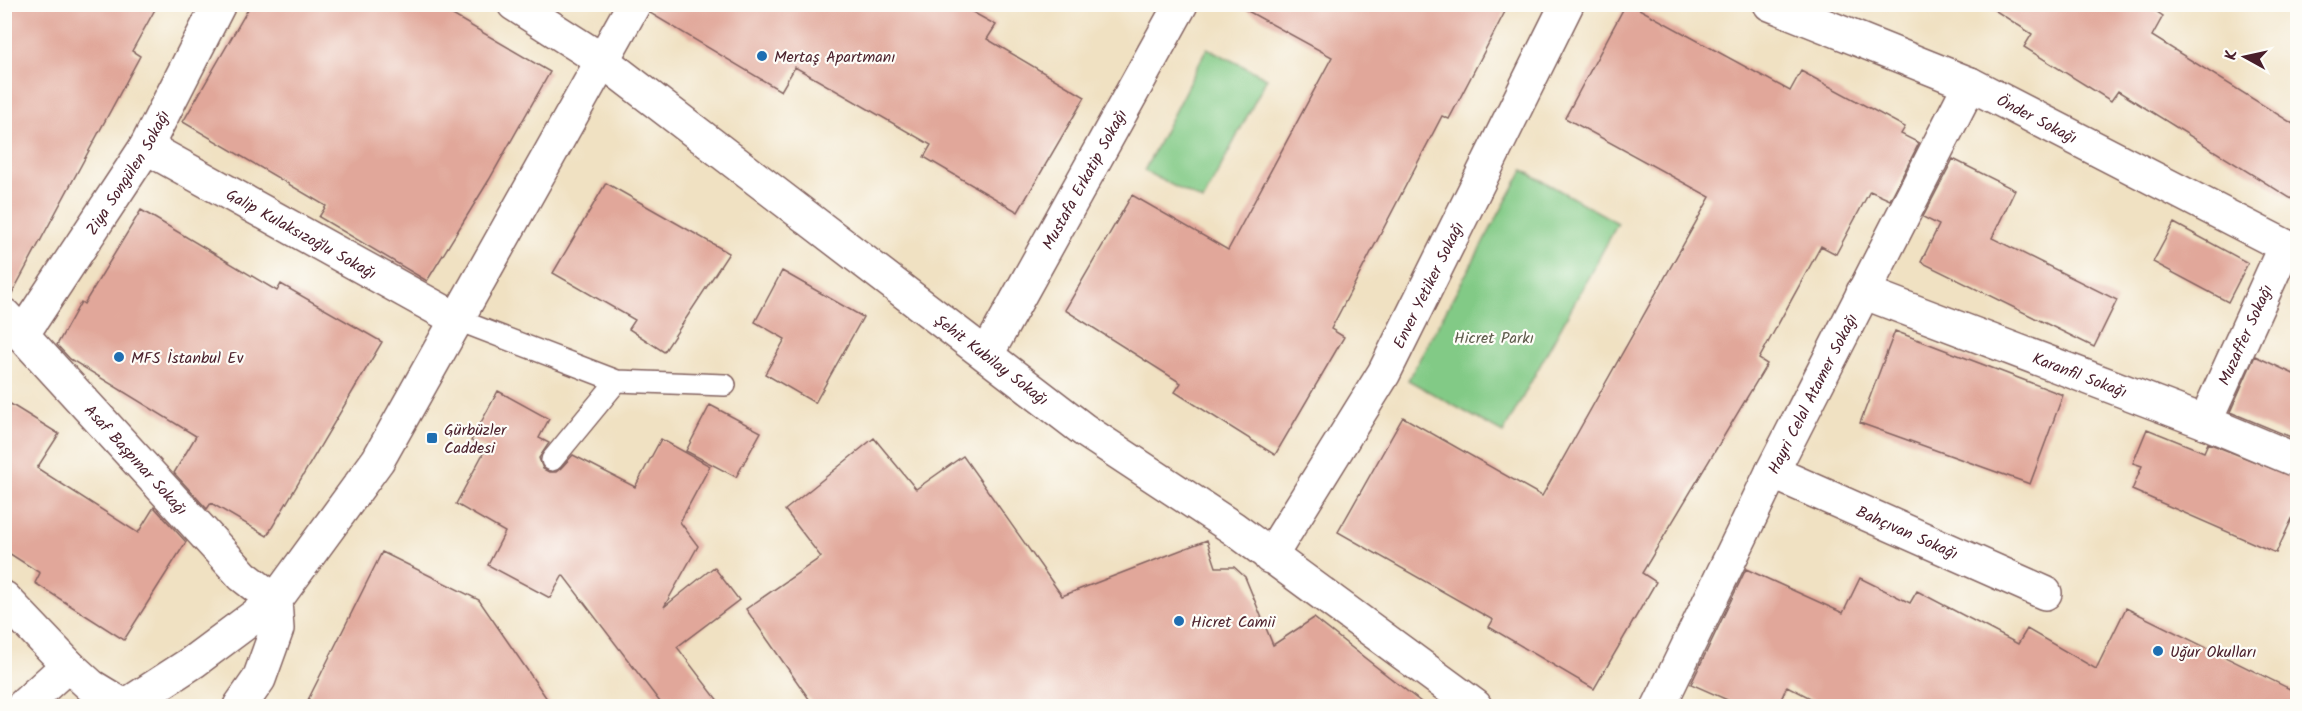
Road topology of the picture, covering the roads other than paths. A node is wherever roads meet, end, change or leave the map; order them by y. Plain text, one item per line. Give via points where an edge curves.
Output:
1 (219, 4) edge
2 (514, 4) edge
3 (634, 4) edge
4 (1181, 4) edge
5 (1568, 4) edge
6 (1770, 4) edge
7 (603, 61) junction
8 (1970, 84) junction
9 (146, 147) junction
10 (2291, 248) edge
11 (1863, 292) junction
12 (458, 320) junction
13 (13, 325) edge
14 (987, 354) junction
15 (617, 381) junction
16 (725, 385) dead end
17 (2205, 422) junction
18 (552, 460) dead end
19 (2298, 460) edge
20 (1772, 472) junction
21 (1270, 557) junction
22 (2045, 593) dead end
23 (4, 598) edge
24 (275, 601) junction
25 (68, 665) junction
26 (23, 706) edge
27 (125, 706) edge
28 (240, 706) edge
29 (1474, 706) edge
30 (1659, 706) edge

1 - 9 street, Ziya Songülen Sokağı
2 - 7 street, Şehit Kubilay Sokağı
3 - 7 street
4 - 14 street, Mustafa Erkatip Sokağı
5 - 21 street, Enver Yetiker Sokağı via 1384,372
6 - 8 street, Önder Sokağı
7 - 12 street
7 - 14 street, Şehit Kubilay Sokağı
8 - 10 street, Önder Sokağı
8 - 11 street, Hayri Celal Atamer Sokağı
9 - 12 street, Galip Kulaksızoğlu Sokağı
9 - 13 street, Ziya Songülen Sokağı
10 - 17 street, Muzaffer Sokağı
11 - 17 street, Karanfil Sokağı
11 - 20 street, Hayri Celal Atamer Sokağı
12 - 15 lane
12 - 24 street via 378,460
13 - 24 street, Asaf Başpınar Sokağı via 243,576
14 - 21 street, Şehit Kubilay Sokağı via 1084,430 1233,528
15 - 16 lane
15 - 18 lane
17 - 19 street, Karanfil Sokağı
20 - 22 street, Bahçıvan Sokağı
20 - 30 street, Hayri Celal Atamer Sokağı
21 - 29 street, Şehit Kubilay Sokağı
23 - 25 street
24 - 27 street
24 - 28 street via 277,629 259,679
25 - 26 street
25 - 27 street via 91,686

